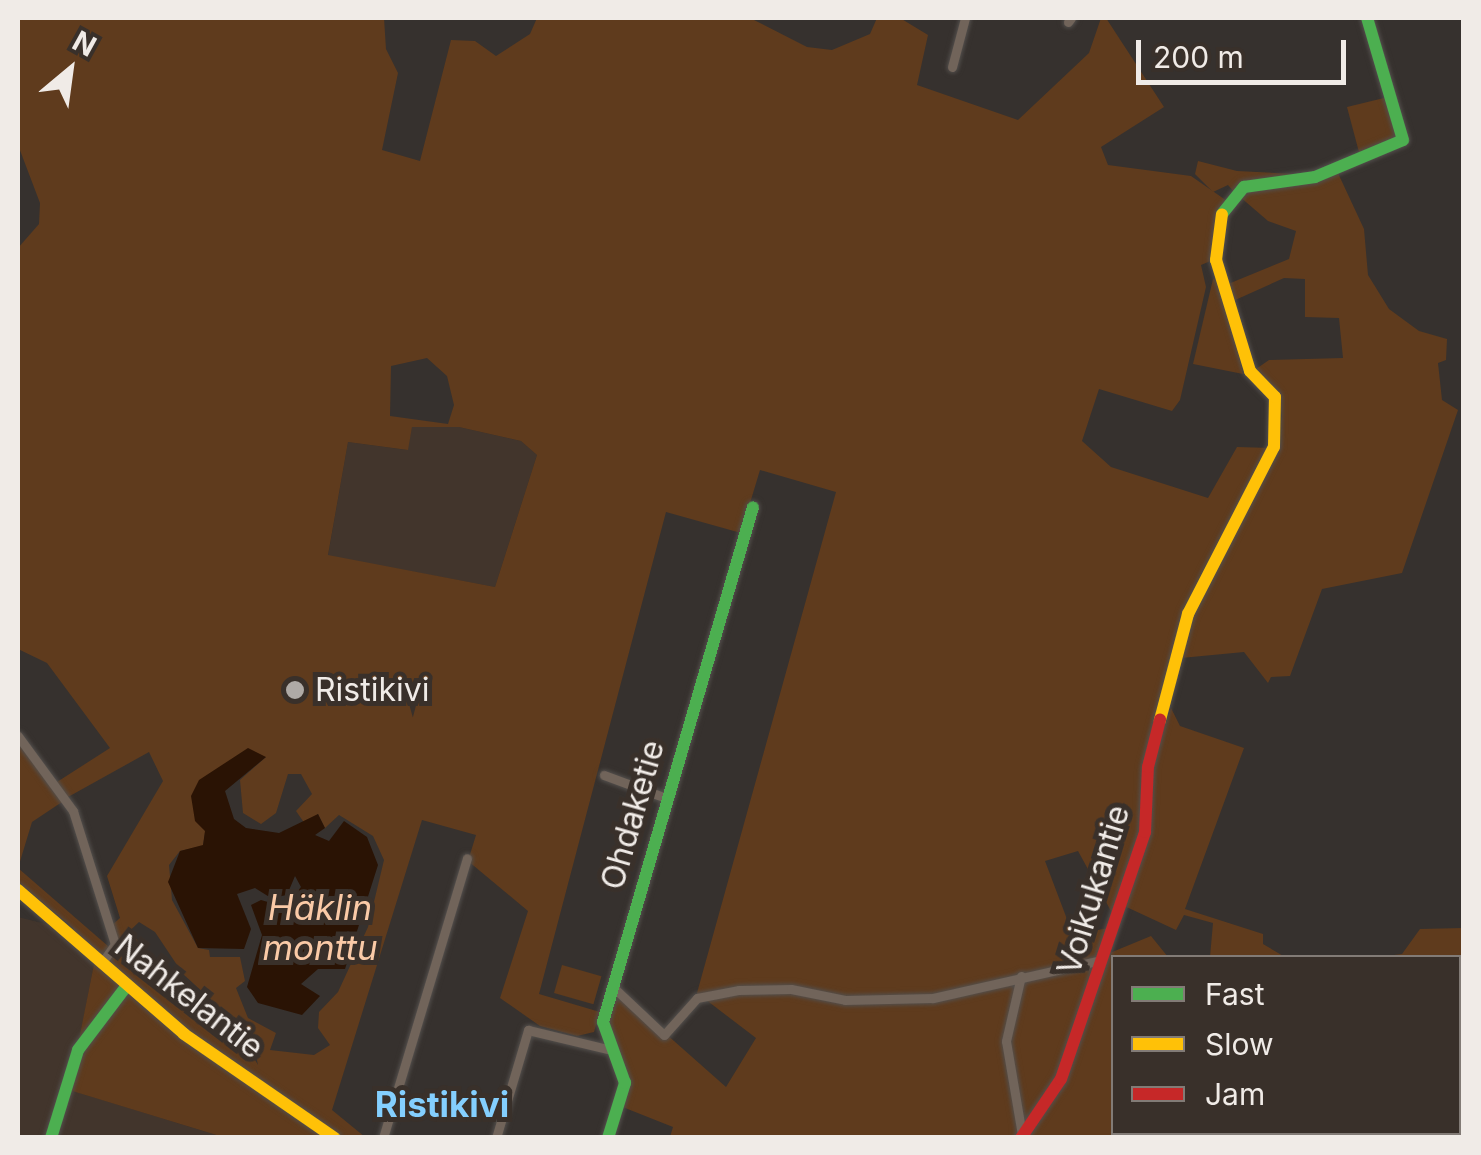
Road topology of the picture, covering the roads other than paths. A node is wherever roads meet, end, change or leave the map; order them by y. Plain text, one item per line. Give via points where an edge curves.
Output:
1 (965, 18) edge
2 (1366, 18) edge
3 (952, 66) dead end
4 (753, 506) dead end
5 (18, 736) edge
6 (604, 775) dead end
7 (666, 798) junction
8 (467, 858) dead end
9 (18, 890) edge
10 (1102, 960) junction
11 (100, 965) junction
12 (1022, 976) junction
13 (612, 987) junction
14 (125, 988) junction
15 (608, 1049) junction
16 (1021, 1137) edge
17 (51, 1138) edge
18 (335, 1138) edge
19 (382, 1138) edge
20 (496, 1138) edge
21 (608, 1138) edge

1 - 3 street
2 - 10 street, Voikukantie via 1404,140 1315,177 1244,187 1220,216 1216,260 1250,371 1274,397 1280,415 1270,460 1202,578 1148,767 1145,832
4 - 7 street, Ohdaketie
5 - 11 street via 73,810 114,944
6 - 7 street
7 - 13 street, Ohdaketie
8 - 19 street
9 - 11 street, Nahkelantie
10 - 12 street
10 - 16 street, Voikukantie via 1061,1079
11 - 14 street, Nahkelantie
12 - 13 street via 932,998 845,1000 791,989 740,990 697,998 664,1035
12 - 16 street via 1006,1041
13 - 15 street, Ohdaketie via 603,1022
14 - 17 street via 78,1050
14 - 18 street, Nahkelantie
15 - 20 street via 528,1030
15 - 21 street, Ohdaketie via 625,1083

